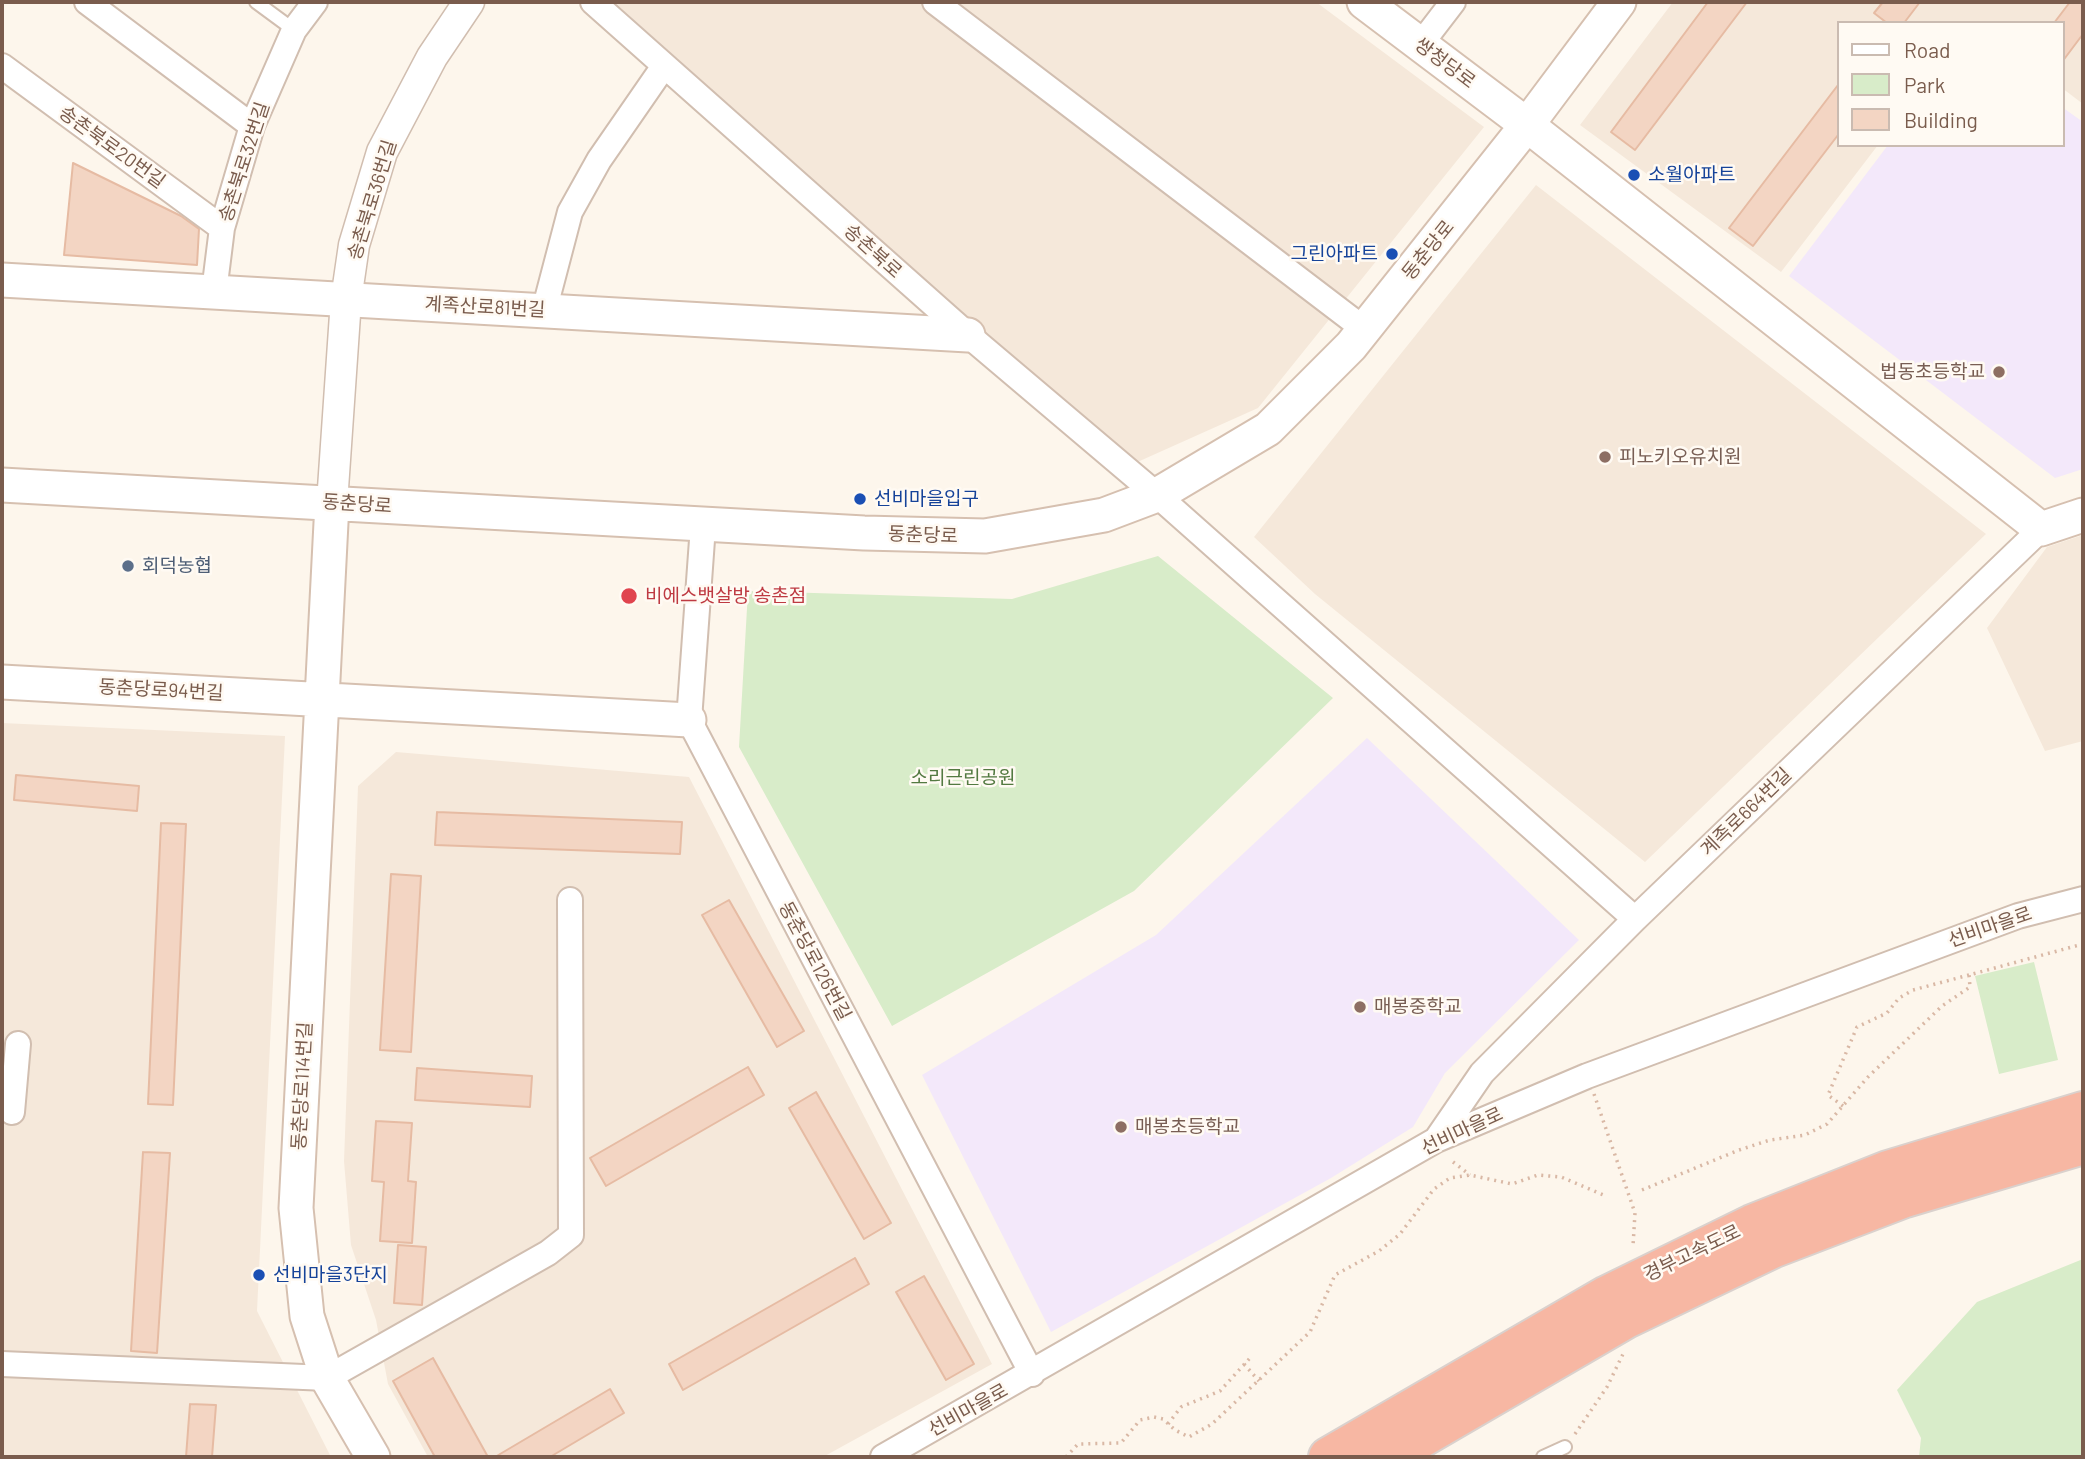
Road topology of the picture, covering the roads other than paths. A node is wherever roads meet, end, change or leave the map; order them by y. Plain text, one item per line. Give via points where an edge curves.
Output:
1 (87, 2) edge
2 (256, 2) edge
3 (315, 2) edge
4 (469, 2) edge
5 (593, 2) edge
6 (935, 2) edge
7 (1364, 2) edge
8 (1453, 2) edge
9 (1619, 2) edge
10 (294, 30) junction
11 (1420, 44) junction
12 (664, 65) junction
13 (2, 66) edge
14 (1527, 125) junction
15 (252, 126) junction
16 (222, 228) junction
17 (2, 280) edge
18 (214, 292) junction
19 (346, 299) junction
20 (544, 311) junction
21 (1364, 329) junction
22 (968, 335) junction
23 (2, 485) edge
24 (1157, 495) junction
25 (332, 503) junction
26 (2083, 515) edge
27 (704, 526) junction
28 (2040, 529) junction
29 (2, 682) edge
30 (321, 699) junction
31 (689, 720) junction
32 (2083, 899) edge
33 (570, 901) dead end
34 (1635, 919) junction
35 (18, 1044) dead end
36 (2083, 1111) edge
37 (12, 1112) dead end
38 (1436, 1140) junction
39 (2083, 1144) edge
40 (2, 1364) edge
41 (1032, 1374) junction
42 (327, 1378) junction
43 (1565, 1447) road end
44 (373, 1457) edge
45 (883, 1457) edge
46 (1328, 1457) edge
47 (1389, 1457) edge
48 (1543, 1457) edge

1 - 15 street
2 - 10 lane
3 - 10 street, 송촌북로32번길
4 - 19 street, 송촌북로36번길 via 432,57 382,152 354,245
5 - 12 street, 송촌북로
6 - 21 street
7 - 11 main road, 쌍청당로
8 - 11 street
9 - 14 main road, 동춘당로
10 - 15 street, 송촌북로32번길
11 - 14 main road, 쌍청당로
12 - 20 street via 599,160 570,212
12 - 22 street, 송촌북로
13 - 16 street, 송촌북로20번길
14 - 21 main road, 동춘당로
14 - 28 main road, 쌍청당로
15 - 16 street, 송촌북로32번길
16 - 18 street, 송촌북로32번길
17 - 18 main road, 계족산로81번길
18 - 19 main road, 계족산로81번길
19 - 20 main road, 계족산로81번길
19 - 25 street, 송촌북로36번길
20 - 22 main road, 계족산로81번길
21 - 24 main road, 동춘당로 via 1268,429
22 - 24 street, 송촌북로
23 - 25 main road, 동춘당로
24 - 27 main road, 동춘당로 via 1104,515 985,536
24 - 34 street, 송촌북로
25 - 27 main road, 동춘당로
25 - 30 main road, 동춘당로114번길
26 - 28 main road, 계족로664번길
27 - 31 street
28 - 34 street, 계족로664번길
29 - 30 main road, 동춘당로94번길
30 - 31 main road
30 - 42 main road, 동춘당로114번길 via 296,1208 307,1316
31 - 41 street, 동춘당로126번길
32 - 38 street, 선비마을로 via 2018,916 1587,1076
33 - 42 street via 571,1235
34 - 38 street, 계족로664번길 via 1482,1073
35 - 37 street
36 - 46 highway, 경부고속도로 via 1888,1170 1752,1224 1607,1295
38 - 41 street, 선비마을로
39 - 47 highway, 경부고속도로 via 1905,1198 1772,1249 1626,1319
40 - 42 street
41 - 45 street, 선비마을로
42 - 44 main road, 동춘당로114번길
43 - 48 lane

